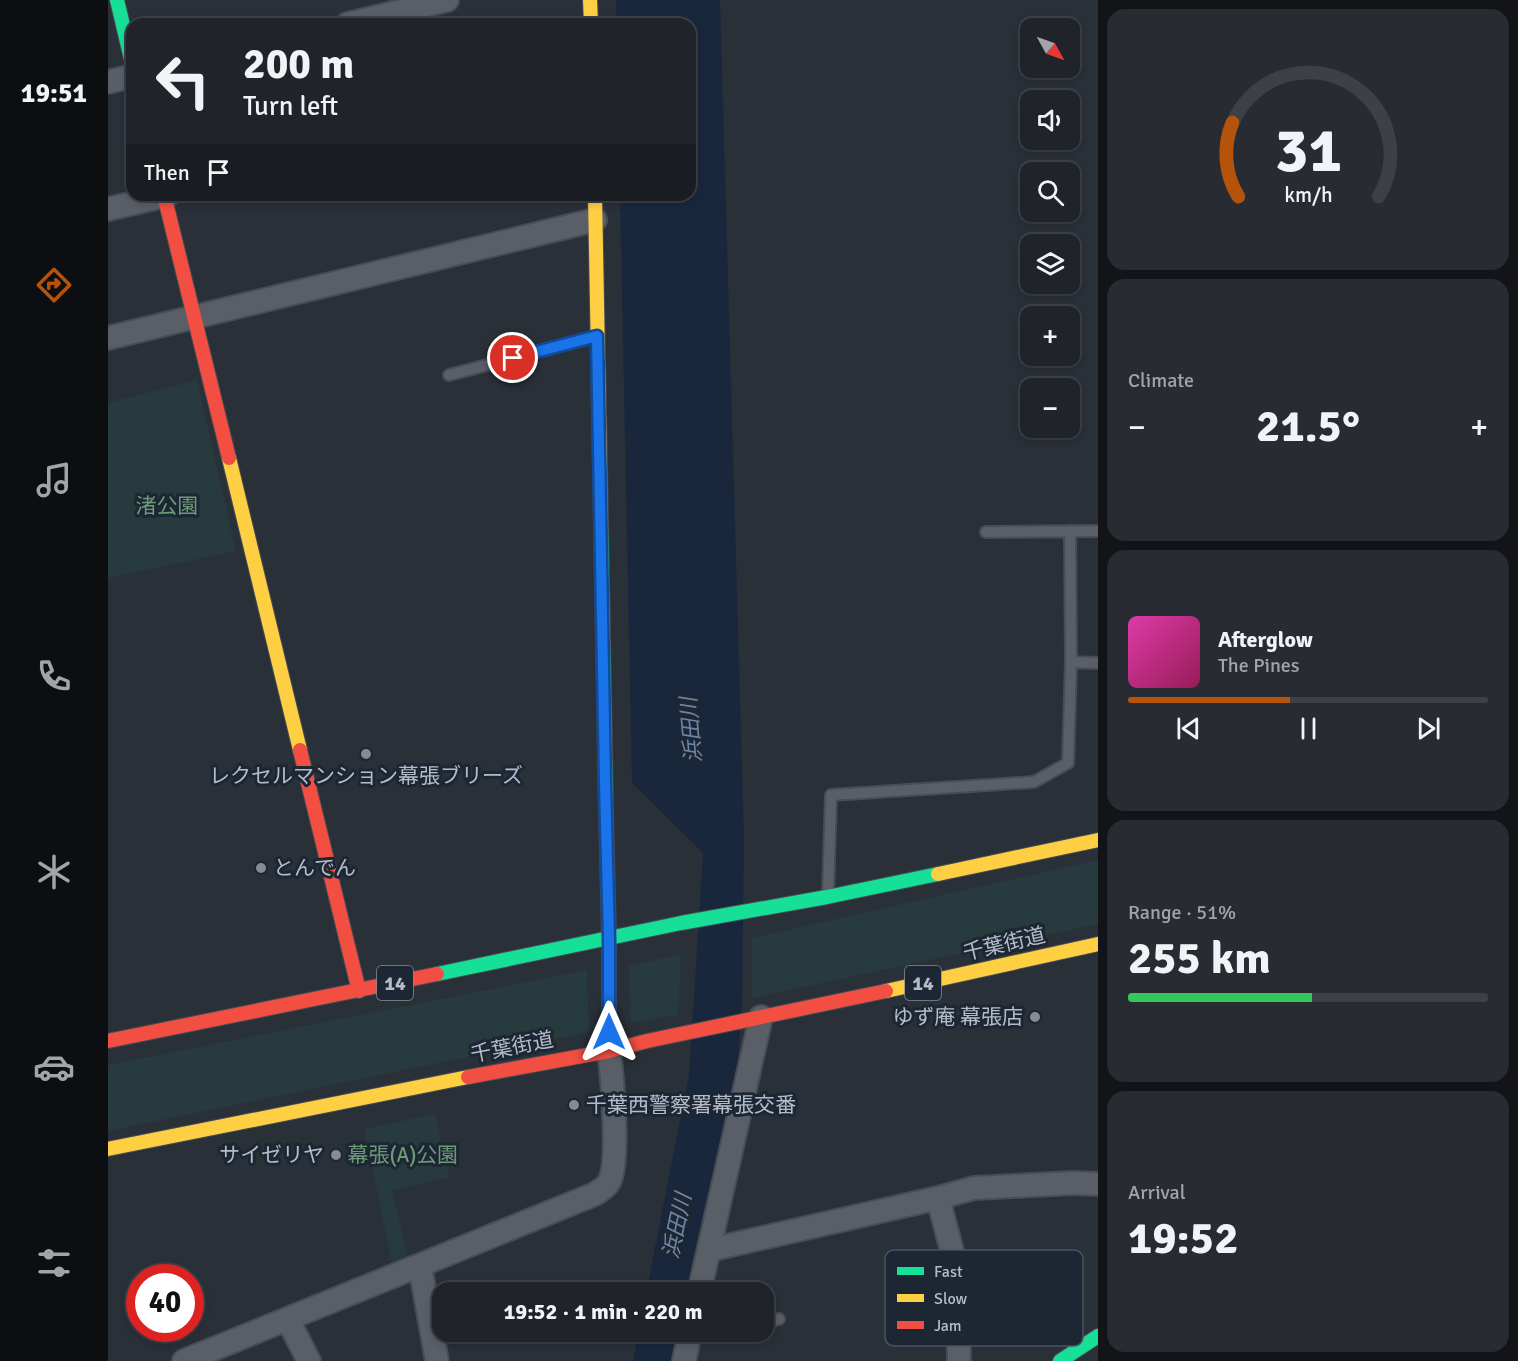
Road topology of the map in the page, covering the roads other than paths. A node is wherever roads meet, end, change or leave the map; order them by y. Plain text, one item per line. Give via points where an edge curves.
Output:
1 (117, 0) edge
2 (447, 0) edge
3 (590, 0) edge
4 (373, 18) edge
5 (591, 18) edge
6 (126, 38) edge
7 (126, 78) edge
8 (108, 82) edge
9 (141, 201) edge
10 (167, 201) edge
11 (595, 201) edge
12 (108, 209) edge
13 (595, 220) junction
14 (194, 317) junction
15 (597, 336) junction
16 (108, 338) edge
17 (449, 375) dead end
18 (1065, 531) junction
19 (1098, 531) edge
20 (986, 532) dead end
21 (1071, 662) junction
22 (1098, 663) edge
23 (1098, 840) edge
24 (828, 897) junction
25 (609, 939) junction
26 (1098, 944) edge
27 (359, 991) junction
28 (755, 1018) junction
29 (108, 1041) edge
30 (609, 1051) junction
31 (108, 1149) edge
32 (1098, 1184) edge
33 (938, 1198) junction
34 (710, 1250) junction
35 (952, 1250) edge
36 (420, 1266) junction
37 (702, 1282) edge
38 (778, 1319) dead end
39 (288, 1320) junction
40 (774, 1320) edge
41 (1098, 1336) edge
42 (960, 1346) edge
43 (1083, 1346) edge
44 (1083, 1346) edge
45 (184, 1361) edge
46 (309, 1361) edge
47 (437, 1361) edge
48 (960, 1361) edge
49 (1060, 1361) edge

1 - 6 main road
2 - 4 street
3 - 5 main road
7 - 8 street
9 - 12 street
10 - 14 main road
11 - 13 main road
13 - 14 street
13 - 15 main road
14 - 16 street
14 - 27 main road
15 - 17 lane
15 - 25 main road
18 - 19 lane
18 - 20 lane
18 - 21 lane
21 - 22 lane
21 - 24 lane via 1068,763 1034,782 831,795
23 - 24 main road, 14
24 - 25 main road, 14
25 - 27 main road, 14
25 - 30 main road
26 - 28 main road, 千葉街道 / 14
27 - 29 main road, 14
28 - 30 main road, 千葉街道 / 14
28 - 34 street
30 - 31 main road, 千葉街道 / 14
30 - 36 street via 614,1171 608,1184 595,1194
32 - 33 street via 974,1188
33 - 34 street
33 - 35 street
34 - 37 street
36 - 39 street
36 - 47 street
38 - 40 lane
39 - 45 street
39 - 46 street
41 - 43 main road
42 - 48 street
44 - 49 main road

